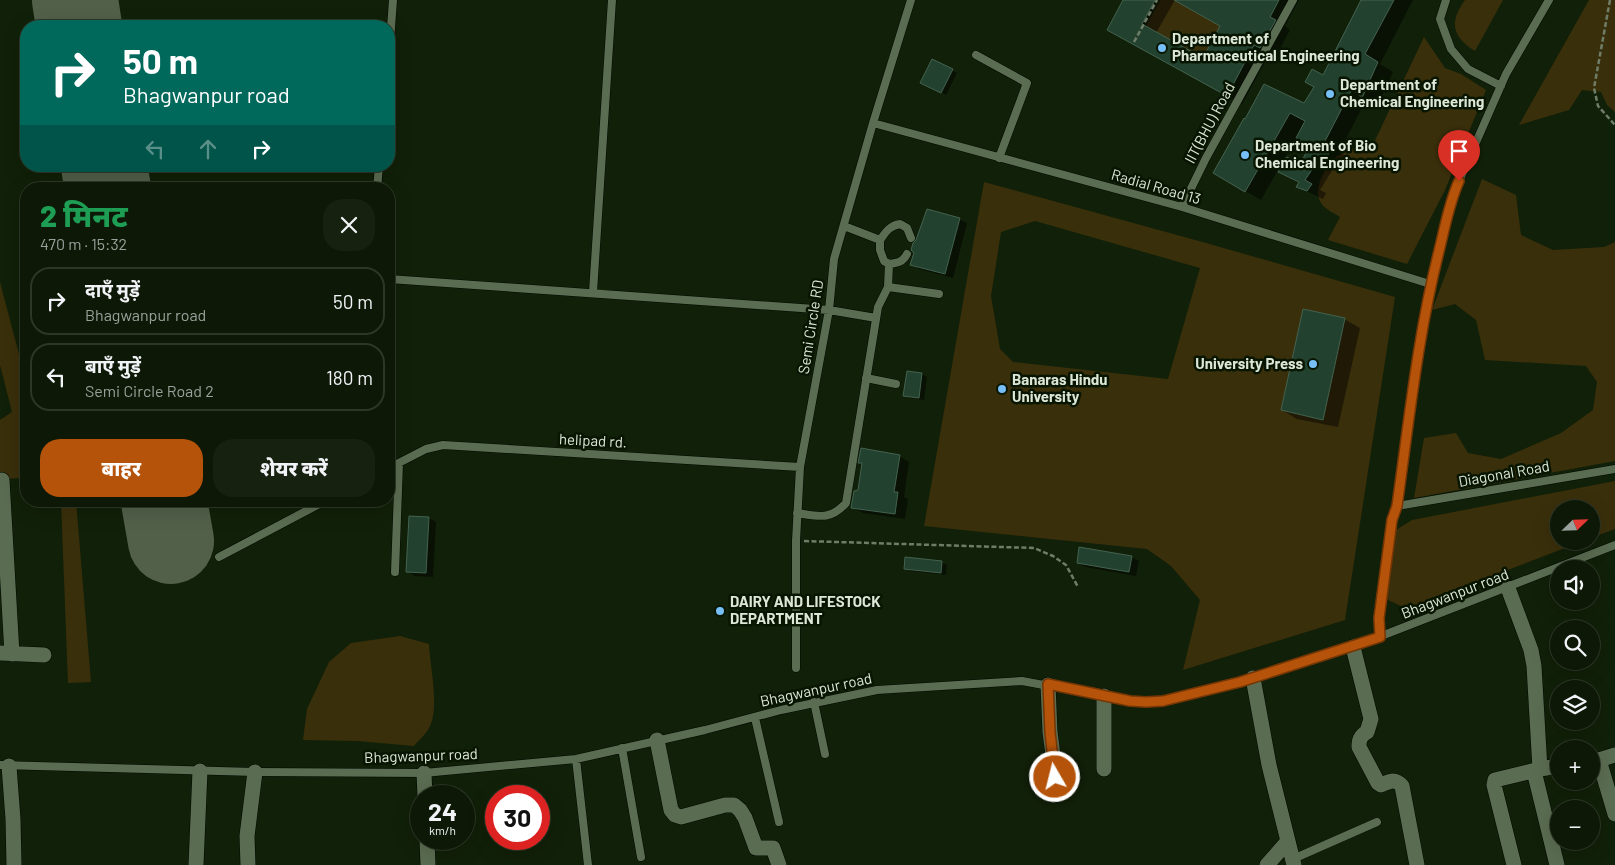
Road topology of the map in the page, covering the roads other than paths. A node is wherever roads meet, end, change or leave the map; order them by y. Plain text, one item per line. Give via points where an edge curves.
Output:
1 (394, 0) edge
2 (612, 0) edge
3 (911, 0) edge
4 (1293, 0) edge
5 (1446, 0) edge
6 (1549, 0) edge
7 (392, 20) edge
8 (976, 55) dead end
9 (1501, 86) junction
10 (873, 123) junction
11 (999, 158) junction
12 (1182, 208) junction
13 (844, 226) junction
14 (911, 238) dead end
15 (880, 240) junction
16 (907, 254) dead end
17 (889, 264) junction
18 (395, 278) edge
19 (1430, 284) junction
20 (888, 287) junction
21 (594, 292) junction
22 (939, 294) dead end
23 (829, 310) junction
24 (876, 318) junction
25 (866, 378) junction
26 (896, 384) dead end
27 (399, 462) junction
28 (395, 464) edge
29 (800, 467) junction
30 (1615, 469) edge
31 (2, 480) dead end
32 (1397, 506) junction
33 (314, 507) edge
34 (797, 513) junction
35 (1615, 545) edge
36 (219, 557) dead end
37 (395, 572) dead end
38 (1508, 588) junction
39 (1380, 637) junction
40 (1353, 647) junction
41 (6, 654) edge
42 (44, 655) dead end
43 (796, 668) dead end
44 (1253, 678) junction
45 (1048, 684) junction
46 (1104, 696) junction
47 (814, 702) junction
48 (755, 718) junction
49 (657, 740) junction
50 (622, 748) junction
51 (825, 754) dead end
52 (1615, 755) edge
53 (576, 759) junction
54 (1600, 759) edge
55 (5, 765) edge
56 (1550, 768) edge
57 (1104, 769) dead end
58 (1537, 770) junction
59 (200, 771) junction
60 (254, 772) junction
61 (424, 773) junction
62 (1600, 774) edge
63 (425, 785) edge
64 (1058, 793) dead end
65 (1615, 814) edge
66 (779, 822) dead end
67 (1377, 822) dead end
68 (1288, 841) junction
69 (427, 850) edge
70 (641, 857) dead end
71 (1293, 862) edge
72 (14, 865) edge
73 (196, 865) edge
74 (248, 865) edge
75 (428, 865) edge
76 (588, 865) edge
77 (779, 865) edge
78 (1267, 865) edge
79 (1417, 865) edge
80 (1514, 865) edge
81 (1557, 865) edge

1 - 7 lane
2 - 21 lane
3 - 10 lane, Semi Circle RD
4 - 12 lane, IIT(BHU) Road
5 - 9 lane via 1440,19 1452,49 1468,69
6 - 9 lane
8 - 11 lane via 1027,83
9 - 19 lane via 1452,197
10 - 11 lane, Radial Road 13
10 - 13 lane, Semi Circle RD
11 - 12 lane, Radial Road 13
12 - 19 lane, Radial Road 13
13 - 15 lane
13 - 23 lane, Semi Circle RD via 834,259
14 - 15 lane via 907,228 900,224 887,229
15 - 17 lane via 884,261
16 - 17 lane via 904,260
17 - 20 lane
18 - 21 lane
19 - 32 lane
20 - 22 lane
20 - 24 lane
21 - 23 lane
23 - 24 lane
23 - 29 lane, Semi Circle RD
24 - 25 lane
25 - 26 lane
25 - 34 lane via 846,503 839,512 828,517
27 - 28 lane, helipad rd.
27 - 29 lane, helipad rd. via 443,445
27 - 37 lane
29 - 34 lane, Semi Circle RD
30 - 32 lane, Diagonal Road
31 - 41 street
32 - 39 lane via 1392,520 1379,618
33 - 36 lane
34 - 43 lane, Semi Circle RD
35 - 38 lane, Bhagwanpur road
38 - 39 lane, Bhagwanpur road
38 - 58 street via 1534,666
39 - 40 lane, Bhagwanpur road
40 - 44 lane, Bhagwanpur road
40 - 79 street via 1371,719 1359,747 1378,783 1381,785 1394,780 1402,786
41 - 42 street
44 - 46 lane, Bhagwanpur road via 1163,701 1138,702
44 - 68 street via 1269,765
45 - 46 lane, Bhagwanpur road
45 - 47 lane, Bhagwanpur road via 1022,681 877,690
45 - 64 street
46 - 57 street
47 - 48 lane, Bhagwanpur road
47 - 51 lane
48 - 49 lane, Bhagwanpur road
48 - 66 lane
49 - 50 lane, Bhagwanpur road
49 - 77 street via 671,810 675,815 681,817 734,805 745,818 756,848 773,848
50 - 53 lane, Bhagwanpur road
50 - 70 lane
52 - 54 street
53 - 61 lane, Bhagwanpur road
53 - 76 lane
55 - 59 lane, Bhagwanpur road
55 - 72 street via 14,819
56 - 58 street
58 - 80 street via 1495,780 1494,784
58 - 81 street
59 - 60 lane, Bhagwanpur road
59 - 73 street
60 - 61 lane, Bhagwanpur road
60 - 74 street via 247,836
61 - 63 street
62 - 65 street
67 - 71 lane
68 - 71 street
68 - 78 street
69 - 75 street

